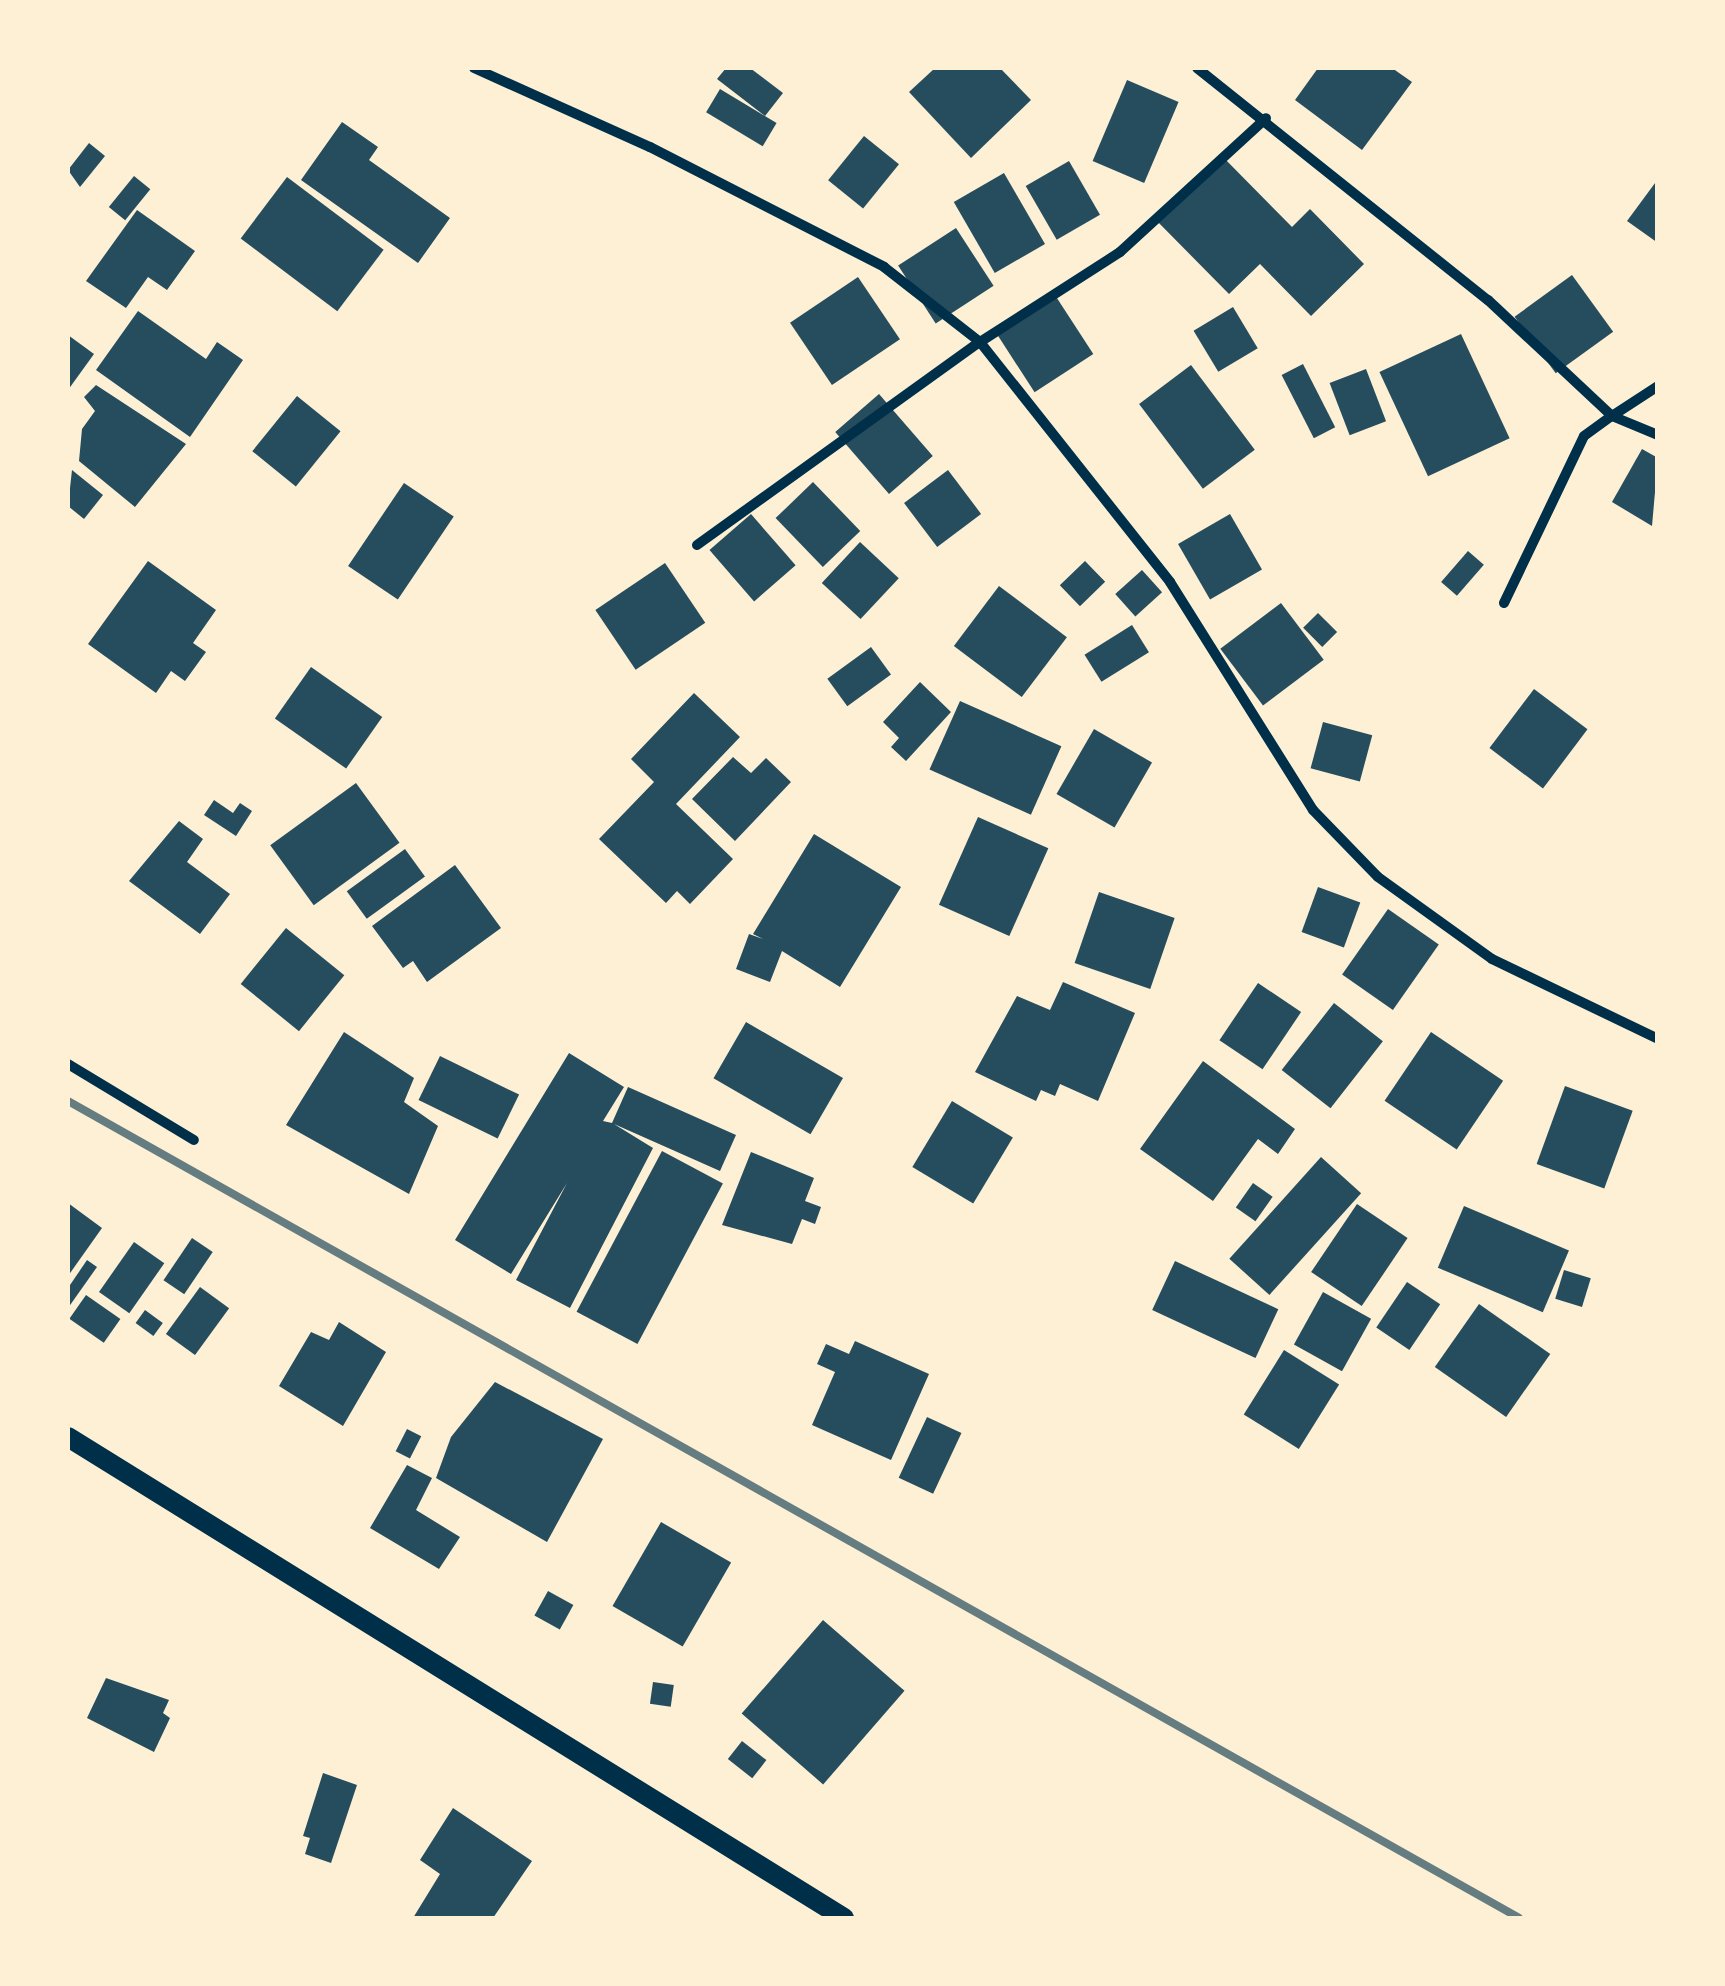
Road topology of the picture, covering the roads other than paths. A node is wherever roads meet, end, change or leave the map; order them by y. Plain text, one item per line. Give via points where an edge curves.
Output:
1 (474, 68) edge
2 (1197, 68) edge
3 (1266, 118) junction
4 (980, 342) junction
5 (1658, 386) edge
6 (1612, 416) junction
7 (1658, 435) edge
8 (697, 545) dead end
9 (1504, 603) dead end
10 (1658, 1039) edge
11 (68, 1064) edge
12 (194, 1140) dead end
13 (68, 1438) edge
14 (844, 1918) edge

1 - 4 street via 853,250
2 - 3 street
3 - 4 street via 1120,252
3 - 6 street via 1305,157 1488,300
4 - 8 street
4 - 10 street via 1170,582 1313,810 1365,863 1492,959
5 - 6 street
6 - 7 street
6 - 9 street via 1584,436
11 - 12 street
13 - 14 main road

